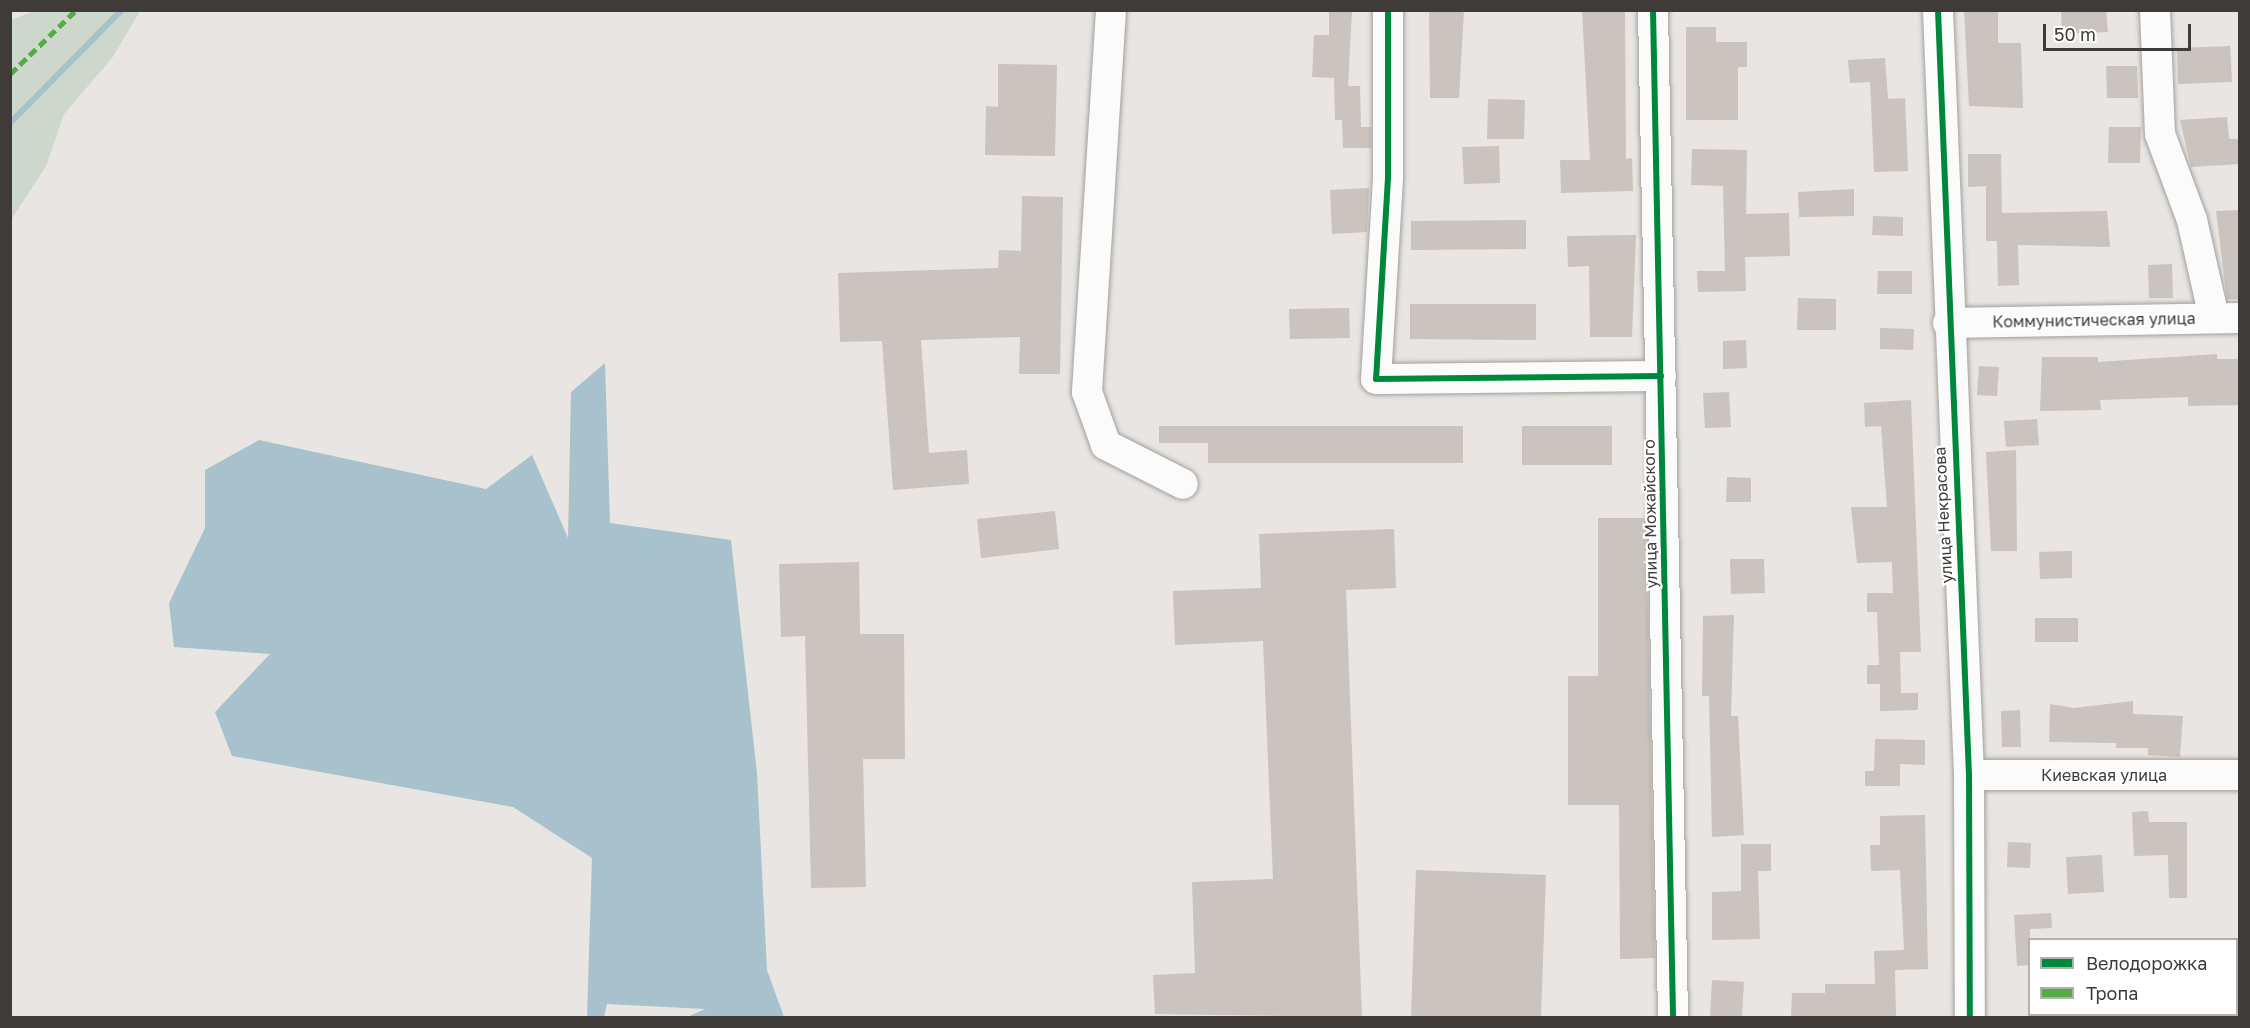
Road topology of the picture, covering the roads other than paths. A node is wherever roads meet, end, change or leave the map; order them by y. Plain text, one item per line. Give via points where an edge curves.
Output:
1 (1111, 10) edge
2 (1388, 10) edge
3 (1653, 10) edge
4 (1938, 10) edge
5 (2155, 10) edge
6 (2227, 318) edge
7 (1948, 322) junction
8 (1661, 376) junction
9 (1183, 484) dead end
10 (1968, 775) junction
11 (2240, 775) edge
12 (1673, 1017) edge
13 (1970, 1017) edge

1 - 9 street via 1087,392 1106,446
2 - 8 street via 1388,178 1376,379
3 - 8 street, улица Можайского
4 - 7 street, улица Некрасова
5 - 6 street via 2160,134
6 - 7 street, Коммунистическая улица
7 - 10 street, улица Некрасова
8 - 12 street, улица Можайского
10 - 11 street, Киевская улица
10 - 13 street, улица Некрасова

